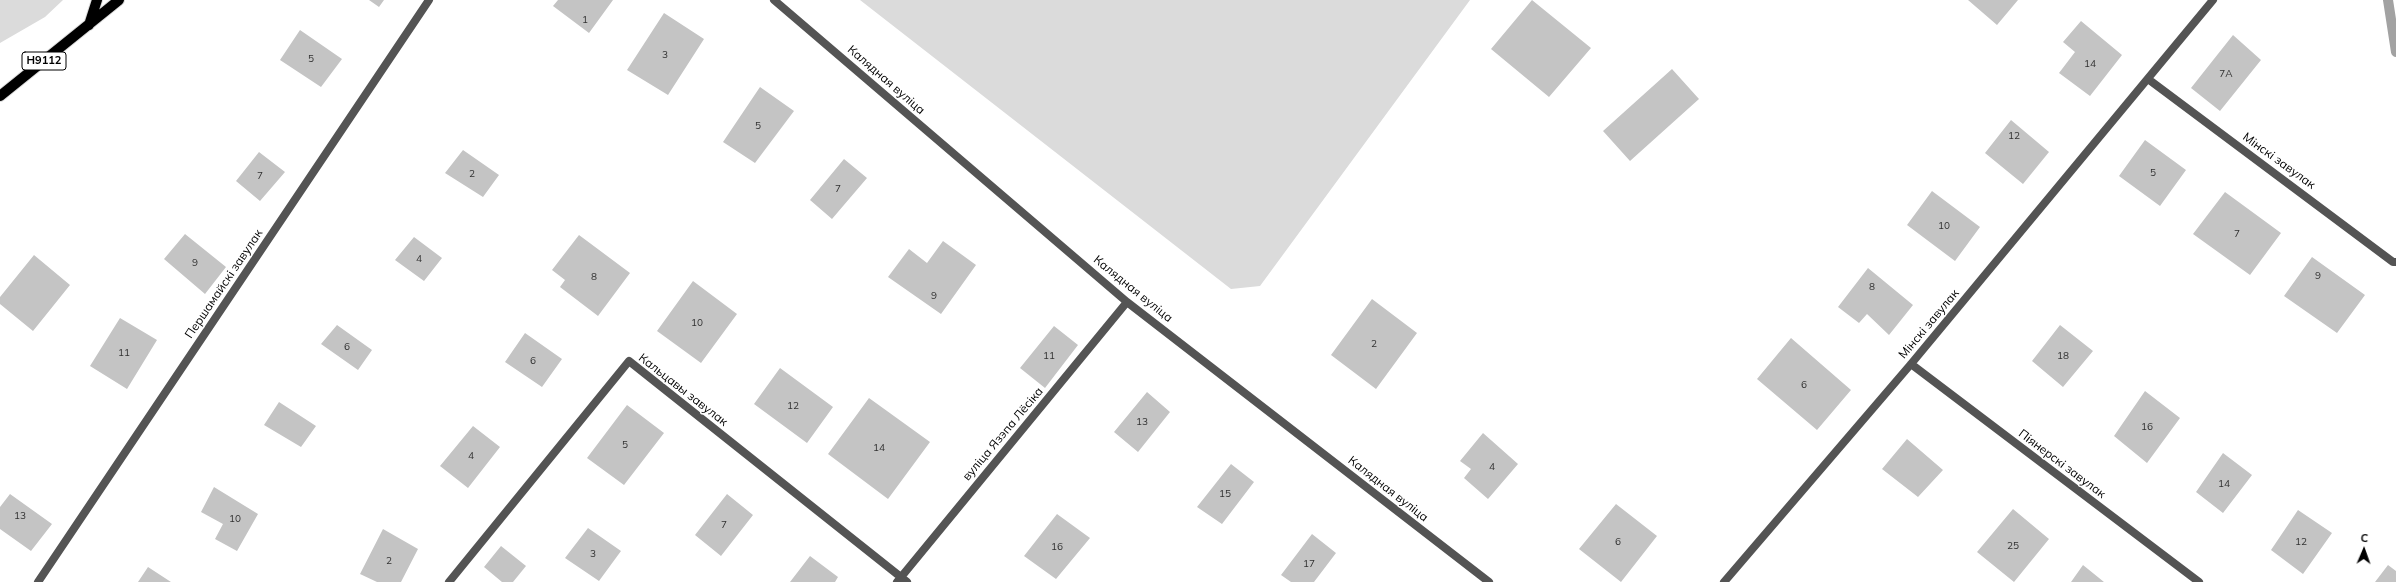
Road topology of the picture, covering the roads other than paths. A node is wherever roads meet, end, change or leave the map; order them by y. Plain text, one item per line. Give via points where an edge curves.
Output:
1 (97, 0) edge
2 (119, 0) edge
3 (429, 0) edge
4 (774, 0) edge
5 (2213, 0) edge
6 (89, 25) junction
7 (2148, 79) junction
8 (0, 96) edge
9 (2396, 262) edge
10 (1127, 302) junction
11 (1911, 364) junction
12 (902, 580) edge
13 (38, 582) edge
14 (449, 582) edge
15 (1489, 582) edge
16 (1724, 582) edge
17 (2199, 582) edge

1 - 6 main road
2 - 6 main road, Н9112
3 - 13 street, Першамайскі завулак
4 - 10 street, Калядная вуліца
5 - 7 street, Мінскі завулак
6 - 8 main road, Н9112
7 - 9 street, Мінскі завулак
7 - 11 street, Мінскі завулак
10 - 12 street, вуліца Язэпа Лёсіка
10 - 15 street, Калядная вуліца
11 - 16 street, Мінскі завулак
11 - 17 street, Піянерскі завулак
12 - 14 street, Кальцавы завулак via 629,361

